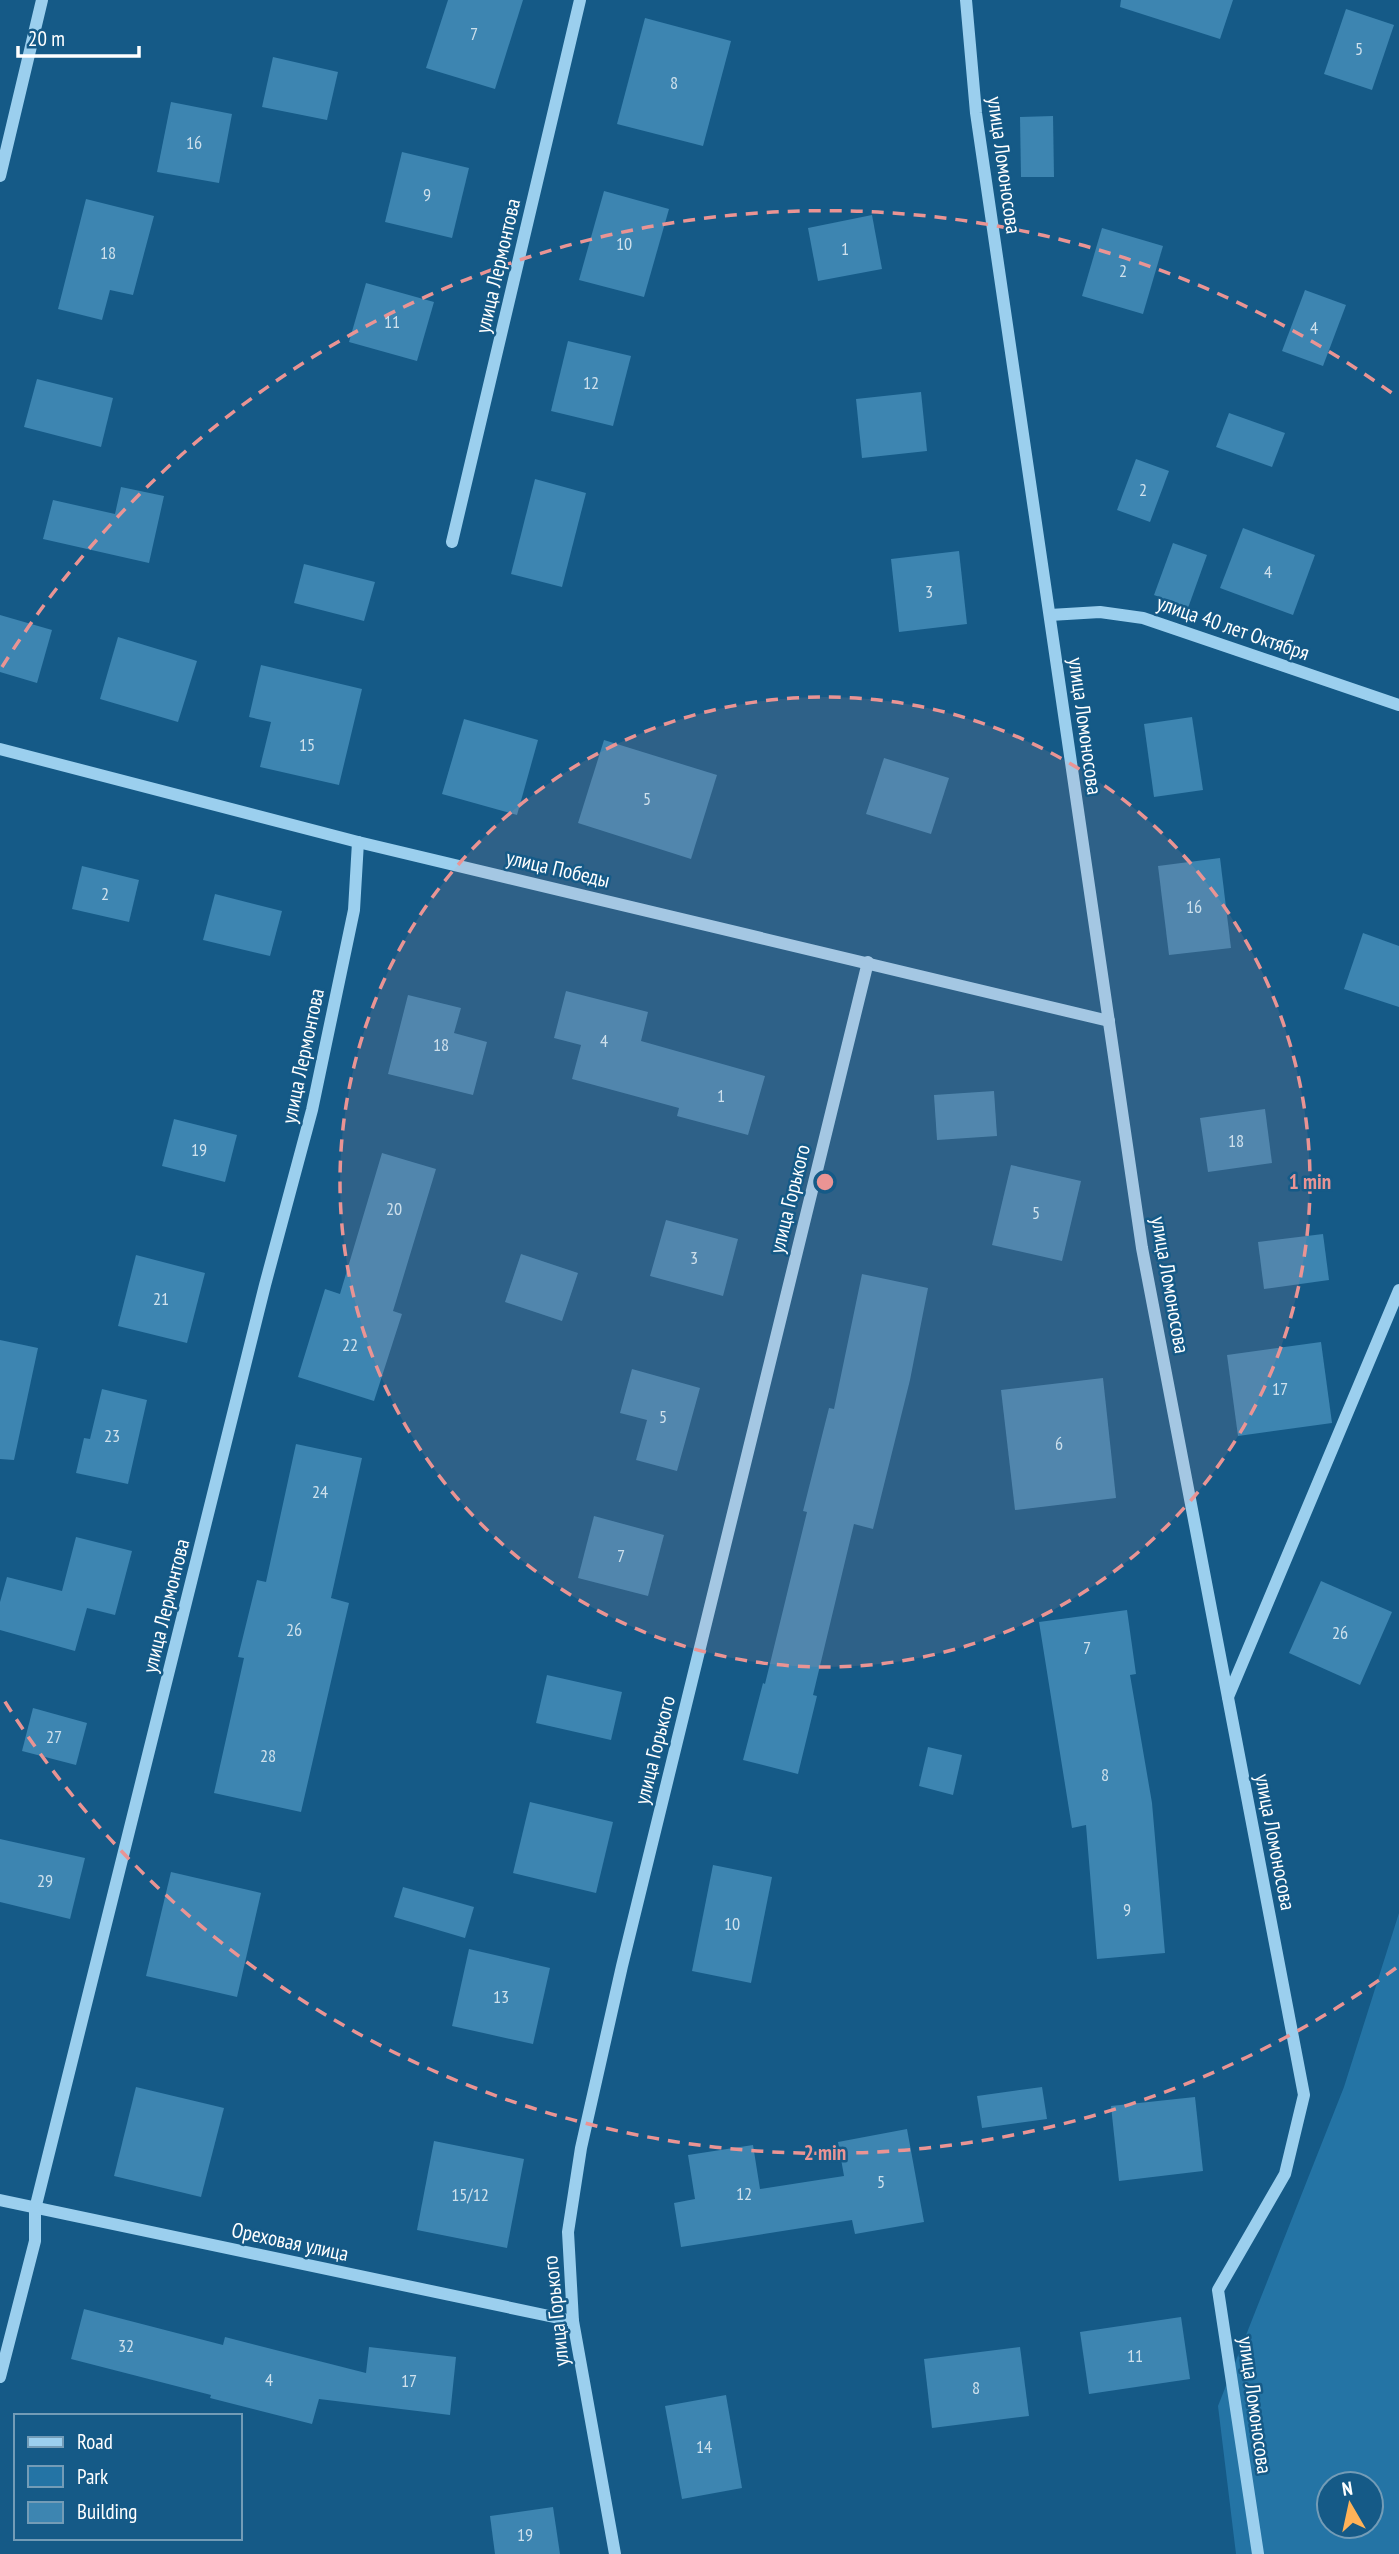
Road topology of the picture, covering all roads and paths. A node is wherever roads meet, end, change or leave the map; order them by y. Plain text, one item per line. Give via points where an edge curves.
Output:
1 (42, 0) edge
2 (580, 0) edge
3 (966, 0) edge
4 (0, 176) edge
5 (452, 542) dead end
6 (1050, 615) junction
7 (1399, 705) edge
8 (0, 749) edge
9 (358, 842) junction
10 (868, 962) junction
11 (1109, 1021) junction
12 (1399, 1290) edge
13 (1228, 1698) junction
14 (0, 2200) edge
15 (35, 2209) junction
16 (573, 2321) junction
17 (0, 2377) edge
18 (615, 2554) edge
19 (1258, 2554) edge

1 - 4 street
2 - 5 street, улица Лермонтова
3 - 6 street, улица Ломоносова via 976,113
6 - 7 street, улица 40 лет Октября via 1100,612 1143,618
6 - 11 street, улица Ломоносова
8 - 9 street, улица Победы
9 - 10 street, улица Победы
9 - 15 street, улица Лермонтова via 354,910 312,1110
10 - 11 street, улица Победы
10 - 16 street, улица Горького via 584,2135 568,2232
11 - 13 street, улица Ломоносова via 1142,1248
12 - 13 street
13 - 19 street, улица Ломоносова via 1304,2095 1285,2174 1218,2290
14 - 15 street, Ореховая улица
15 - 16 street, Ореховая улица
15 - 17 street, улица Лермонтова via 35,2241
16 - 18 street, улица Горького

